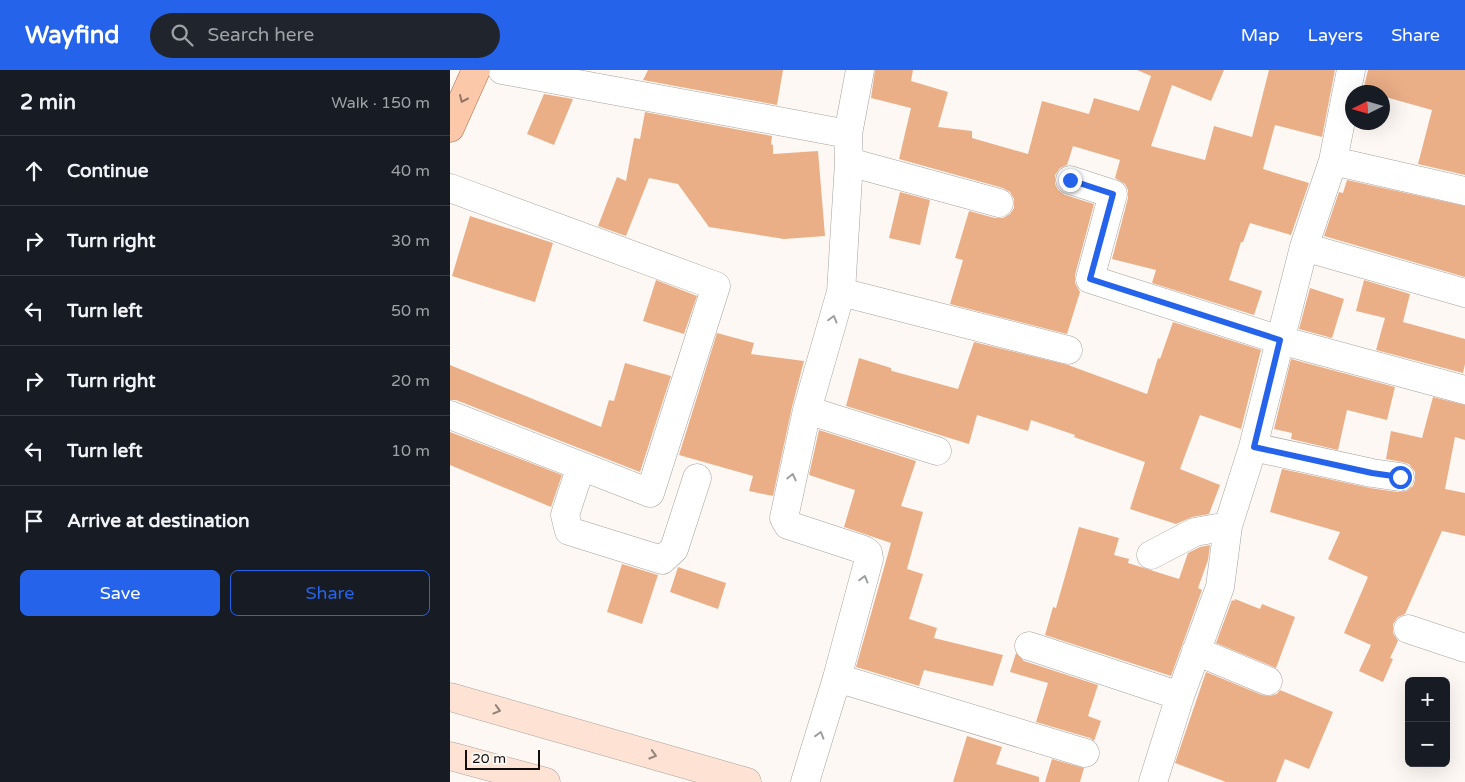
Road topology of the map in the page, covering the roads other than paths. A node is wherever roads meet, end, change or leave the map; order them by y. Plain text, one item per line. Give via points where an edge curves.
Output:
1 (476, 70) edge
2 (502, 70) edge
3 (860, 70) edge
4 (1351, 70) edge
5 (450, 128) edge
6 (848, 134) junction
7 (1333, 161) junction
8 (849, 162) junction
9 (1070, 180) dead end
10 (450, 188) edge
11 (1465, 191) edge
12 (1000, 203) dead end
13 (1304, 248) junction
14 (841, 292) junction
15 (1465, 292) edge
16 (1280, 340) junction
17 (1068, 350) dead end
18 (1465, 390) edge
19 (807, 410) junction
20 (450, 415) edge
21 (1254, 447) junction
22 (937, 451) dead end
23 (581, 466) junction
24 (1400, 477) dead end
25 (696, 478) dead end
26 (1228, 526) junction
27 (1151, 555) dead end
28 (1408, 629) dead end
29 (1029, 646) dead end
30 (1465, 648) edge
31 (1196, 651) junction
32 (837, 678) junction
33 (1268, 681) dead end
34 (1180, 696) junction
35 (450, 697) edge
36 (1085, 753) dead end
37 (450, 756) edge
38 (546, 782) edge
39 (747, 782) edge
40 (805, 782) edge
41 (1153, 782) edge

1 -> 5 main road
2 - 6 street
3 - 6 street
4 - 7 street
6 - 8 street
7 - 11 street
7 - 13 street
8 - 12 street
8 - 14 street
9 - 16 street via 1113,194 1090,279
10 - 23 street via 716,286 650,493
13 - 15 street
13 - 16 street
14 - 17 street
19 -> 14 street
16 - 18 street
16 - 21 street
19 - 22 street
32 -> 19 street via 869,558 864,550 785,522 784,514
20 - 23 street
21 - 24 street
21 - 26 street
23 - 25 street via 565,515 569,531 662,560 674,549
26 - 27 street via 1195,532
26 - 31 street via 1220,587
28 - 30 street
29 - 34 street
31 - 33 street
31 - 34 street
32 - 36 street
40 -> 32 street
34 - 41 street
35 -> 39 street
37 - 38 street

